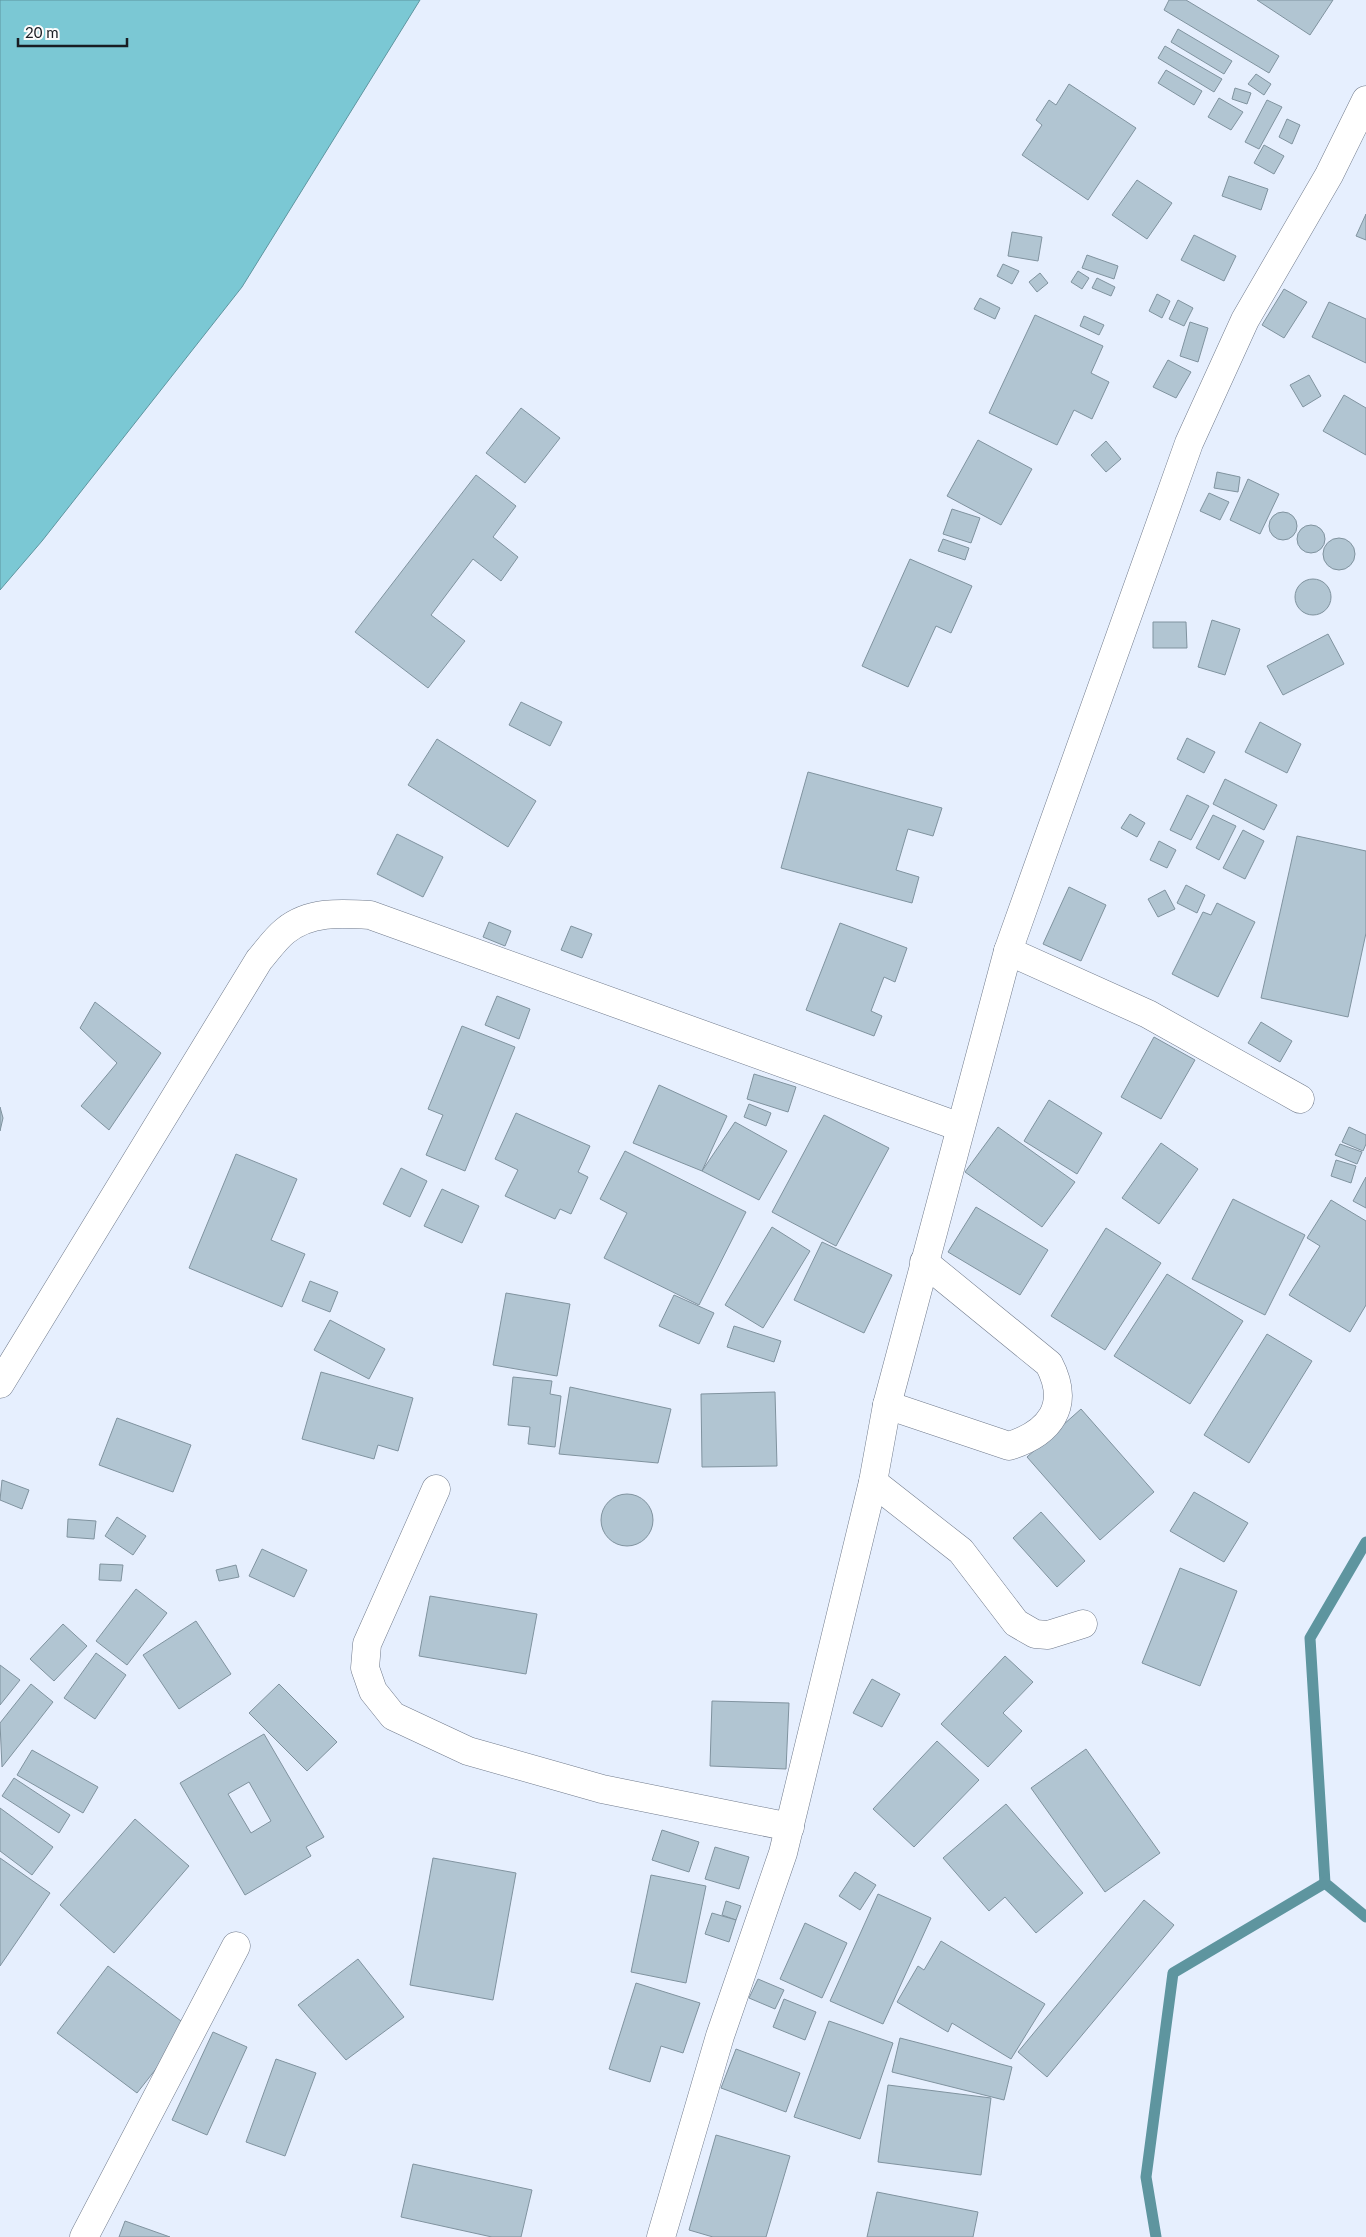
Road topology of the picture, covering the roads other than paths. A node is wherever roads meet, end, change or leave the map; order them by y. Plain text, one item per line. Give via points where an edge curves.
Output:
1 (1366, 100) edge
2 (1008, 951) junction
3 (1300, 1099) dead end
4 (960, 1127) junction
5 (924, 1262) junction
6 (0, 1384) edge
7 (888, 1404) junction
8 (873, 1482) junction
9 (436, 1489) dead end
10 (1083, 1624) dead end
11 (790, 1827) junction
12 (236, 1946) dead end
13 (84, 2237) edge
14 (660, 2237) edge

1 - 2 street via 1329,174 1245,320 1189,443
2 - 3 street via 1148,1014
2 - 4 street
4 - 5 street
4 - 6 street via 370,915 338,912 311,917 285,930 259,960
5 - 7 street
5 - 7 street via 1049,1364 1056,1377 1058,1401 1046,1426 1034,1436 1009,1446
7 - 8 street
8 - 10 street via 961,1551 1016,1623 1035,1634 1048,1635
8 - 11 street
9 - 11 street via 367,1644 365,1668 373,1691 393,1716 468,1751 592,1786
11 - 14 street via 720,2036
12 - 13 street

